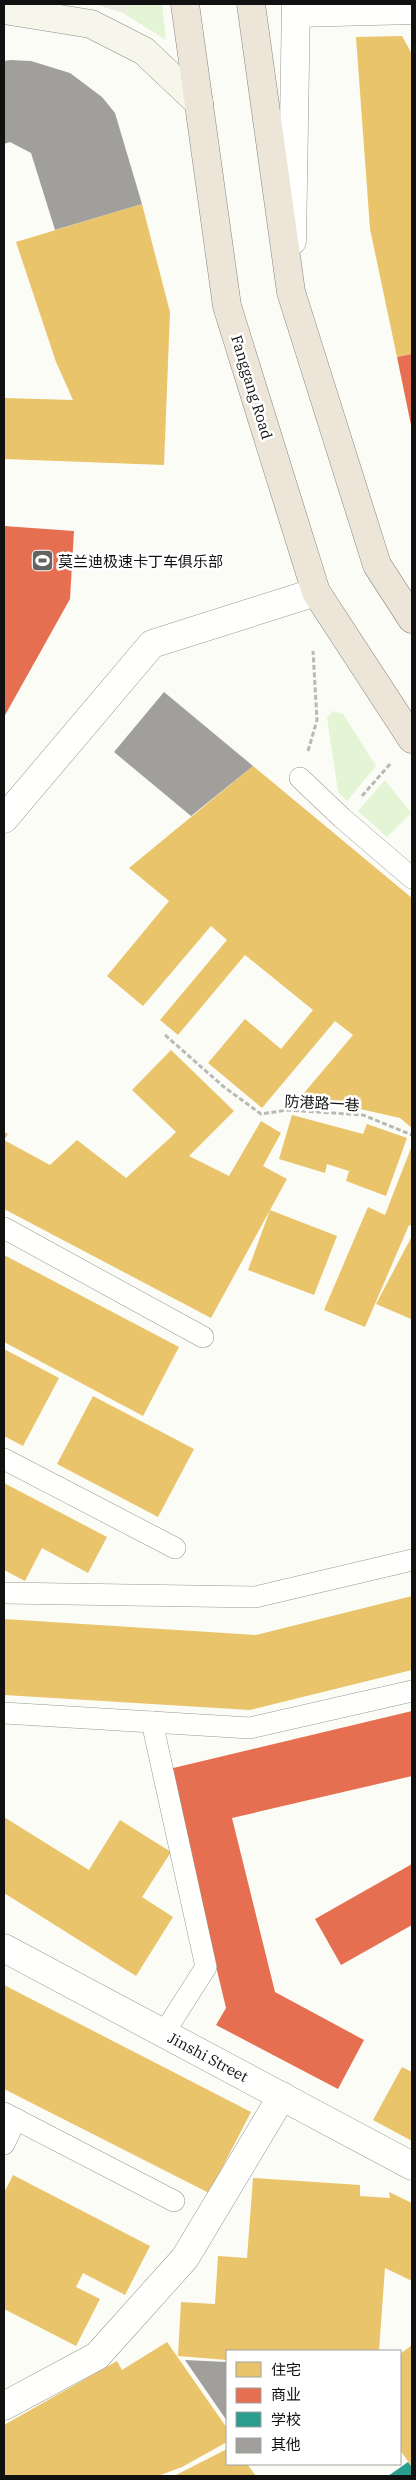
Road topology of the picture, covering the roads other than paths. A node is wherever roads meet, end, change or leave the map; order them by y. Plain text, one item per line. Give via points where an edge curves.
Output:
1 (185, 4) edge
2 (251, 4) edge
3 (296, 8) edge
4 (4, 10) edge
5 (412, 10) edge
6 (199, 103) junction
7 (291, 292) junction
8 (316, 592) junction
9 (412, 618) edge
10 (412, 739) edge
11 (300, 778) road end
12 (4, 819) edge
13 (412, 878) edge
14 (4, 1228) edge
15 (203, 1337) dead end
16 (4, 1459) edge
17 (175, 1548) dead end
18 (412, 1560) edge
19 (4, 1593) edge
20 (412, 1691) edge
21 (4, 1713) edge
22 (152, 1722) junction
23 (4, 1948) edge
24 (164, 2033) junction
25 (282, 2096) junction
26 (10, 2116) edge
27 (4, 2144) edge
28 (412, 2166) edge
29 (174, 2201) dead end
30 (4, 2406) edge

1 - 6 highway, Fanggang Road
2 - 7 highway
3 - 5 street
3 - 7 street
4 - 6 main road via 91,24 144,51
6 - 8 highway, Fanggang Road via 227,306
7 - 9 highway via 377,565
8 - 10 highway, Fanggang Road
8 - 12 street via 152,644
11 - 13 lane
14 - 15 lane
16 - 17 lane
18 - 19 lane via 255,1597
20 - 22 lane via 250,1728
21 - 22 lane
22 - 24 lane via 206,1967
23 - 24 street, Jinshi Street
24 - 25 street, Jinshi Street
25 - 28 street, Jinshi Street
25 - 30 street via 185,2258 97,2356
26 - 27 lane
26 - 29 lane

